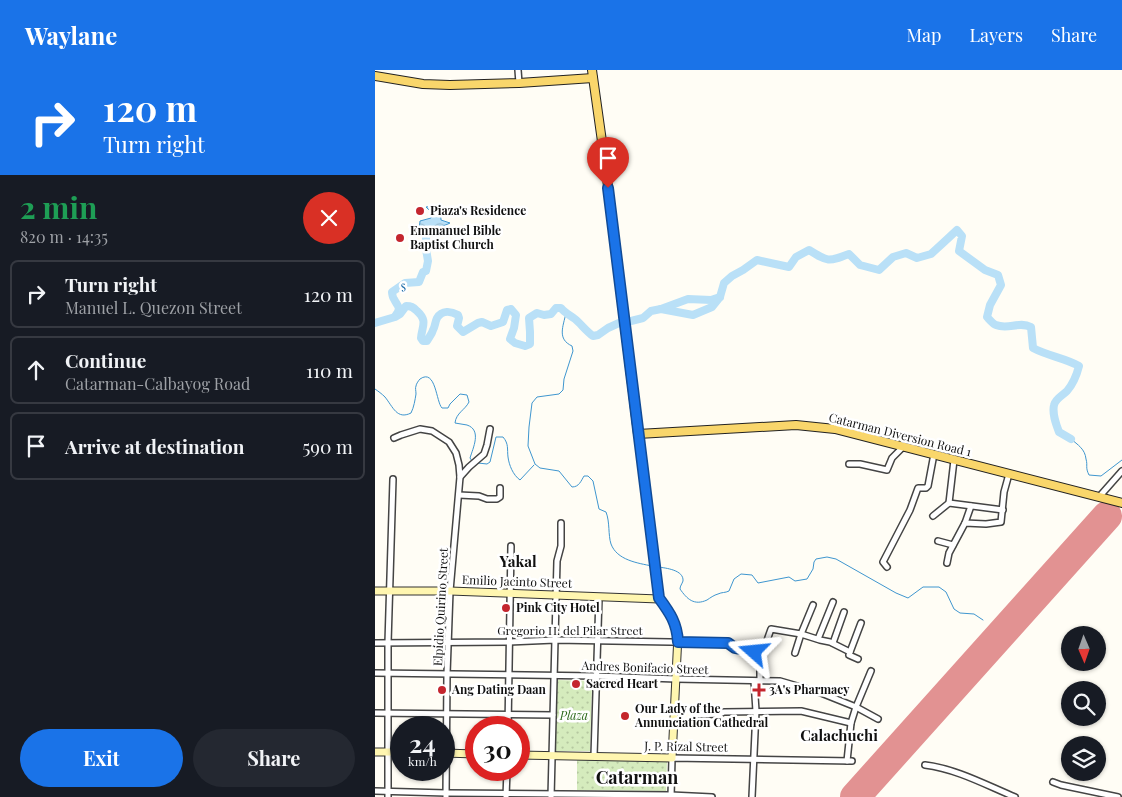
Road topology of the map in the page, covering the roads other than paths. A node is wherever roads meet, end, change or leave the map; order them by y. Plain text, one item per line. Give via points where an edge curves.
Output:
1 (518, 70) edge
2 (593, 74) edge
3 (375, 76) edge
4 (519, 83) junction
5 (489, 429) dead end
6 (638, 434) junction
7 (394, 438) dead end
8 (904, 446) junction
9 (934, 454) junction
10 (954, 460) junction
11 (849, 464) dead end
12 (1122, 470) edge
13 (1009, 474) junction
14 (460, 476) junction
15 (393, 479) dead end
16 (500, 488) dead end
17 (459, 495) junction
18 (1099, 497) junction
19 (949, 503) junction
20 (1122, 503) edge
21 (971, 506) junction
22 (1003, 510) junction
23 (933, 516) dead end
24 (561, 523) dead end
25 (965, 523) junction
26 (938, 540) dead end
27 (953, 545) junction
28 (511, 546) dead end
29 (947, 563) dead end
30 (887, 568) dead end
31 (375, 591) edge
32 (391, 591) junction
33 (450, 591) junction
34 (510, 594) junction
35 (556, 595) junction
36 (599, 597) junction
37 (659, 598) junction
38 (833, 602) dead end
39 (813, 605) dead end
40 (844, 612) dead end
41 (861, 623) dead end
42 (801, 634) junction
43 (818, 639) junction
44 (555, 640) junction
45 (597, 640) junction
46 (448, 642) junction
47 (509, 642) junction
48 (678, 642) junction
49 (375, 643) edge
50 (388, 643) junction
51 (833, 643) junction
52 (850, 652) junction
53 (762, 653) junction
54 (795, 653) dead end
55 (858, 659) dead end
56 (871, 671) dead end
57 (375, 674) edge
58 (388, 674) junction
59 (447, 674) junction
60 (508, 674) junction
61 (554, 675) junction
62 (596, 676) junction
63 (676, 679) junction
64 (757, 681) junction
65 (855, 707) junction
66 (756, 711) junction
67 (375, 713) edge
68 (388, 713) junction
69 (447, 714) junction
70 (508, 714) junction
71 (553, 715) junction
72 (696, 716) dead end
73 (878, 719) dead end
74 (851, 722) junction
75 (375, 752) edge
76 (388, 752) junction
77 (530, 754) edge
78 (552, 755) junction
79 (594, 756) junction
80 (672, 758) junction
81 (753, 759) junction
82 (925, 764) dead end
83 (446, 781) edge
84 (507, 781) edge
85 (1053, 782) dead end
86 (375, 791) edge
87 (387, 794) edge
88 (446, 795) edge
89 (506, 795) edge
90 (551, 796) edge
91 (596, 796) edge
92 (671, 796) edge
93 (712, 797) edge
94 (752, 797) edge
95 (1015, 797) edge
96 (1118, 797) edge

1 - 4 street
2 - 4 main road
2 - 6 main road
3 - 4 main road via 423,84
5 - 14 street via 483,454
6 - 8 main road, Catarman Diversion Road 1 via 796,425 835,429
6 - 37 main road
7 - 14 street, Elpidio Quirino Street via 420,429 432,431 449,442 456,453
8 - 9 main road, Catarman Diversion Road 1
8 - 11 street via 892,458 887,470
9 - 10 main road, Catarman Diversion Road 1
9 - 30 street via 928,486 918,488 883,562
10 - 13 main road, Catarman Diversion Road 1
10 - 19 street
12 - 18 street
13 - 18 main road, Catarman Diversion Road 1
13 - 22 street
14 - 17 street, Elpidio Quirino Street
15 - 32 street
16 - 17 street via 497,499
17 - 33 street, Elpidio Quirino Street
18 - 20 main road, Catarman Diversion Road 1
19 - 21 street
19 - 23 street
21 - 22 street
21 - 25 street
22 - 25 street via 1001,522
24 - 35 street
25 - 27 street
26 - 27 street
27 - 29 street
28 - 34 street
31 - 32 main road, Emilio Jacinto Street
32 - 33 main road, Emilio Jacinto Street
32 - 50 street
33 - 34 main road, Emilio Jacinto Street
33 - 46 street, Elpidio Quirino Street
34 - 35 main road, Emilio Jacinto Street
34 - 47 street
35 - 36 main road, Emilio Jacinto Street
35 - 44 street
36 - 37 main road, Emilio Jacinto Street
36 - 45 street
37 - 48 main road via 674,621
38 - 43 street
39 - 42 street
40 - 51 street
41 - 52 street
42 - 43 street
42 - 53 street via 771,629
42 - 54 street
43 - 51 street
44 - 45 street, Gregorio H. del Pilar Street
44 - 47 street, Gregorio H. del Pilar Street
44 - 61 street
45 - 48 street, Gregorio H. del Pilar Street
45 - 62 street
46 - 47 street, Gregorio H. del Pilar Street
46 - 50 street, Gregorio H. del Pilar Street
46 - 59 street, Elpidio Quirino Street
47 - 60 street
48 - 53 street, Gregorio H. del Pilar Street via 728,643 735,648
48 - 63 main road
49 - 50 street, Gregorio H. del Pilar Street
50 - 58 street
51 - 52 street
52 - 55 street via 849,655
53 - 64 street
56 - 65 street
57 - 58 street, Andres Bonifacio Street
58 - 59 street, Andres Bonifacio Street
58 - 68 street
59 - 60 street, Andres Bonifacio Street
59 - 69 street, Elpidio Quirino Street
60 - 61 street, Andres Bonifacio Street
60 - 70 street
61 - 62 street, Andres Bonifacio Street
61 - 71 street
62 - 63 street, Andres Bonifacio Street
62 - 79 street
63 - 64 street, Andres Bonifacio Street
63 - 80 main road
64 - 65 street, Andres Bonifacio Street via 780,681
64 - 66 street
65 - 73 street, Andres Bonifacio Street
65 - 74 street
66 - 72 street
66 - 74 street via 801,711
66 - 81 street
67 - 68 street
68 - 69 street
68 - 76 street
69 - 70 street
70 - 71 street
71 - 78 street
74 - 81 street, J. P. Rizal Street via 849,761
75 - 76 main road
76 - 87 street
77 - 78 main road, J. P. Rizal Street
78 - 79 main road, J. P. Rizal Street
78 - 90 street
79 - 80 main road, J. P. Rizal Street
80 - 81 street, J. P. Rizal Street
80 - 92 street
81 - 94 street
82 - 95 street via 955,772
83 - 88 street, Elpidio Quirino Street
84 - 89 street
85 - 96 street
86 - 87 street
87 - 88 street
88 - 89 street
89 - 90 street
90 - 91 street
91 - 92 street
92 - 93 street

